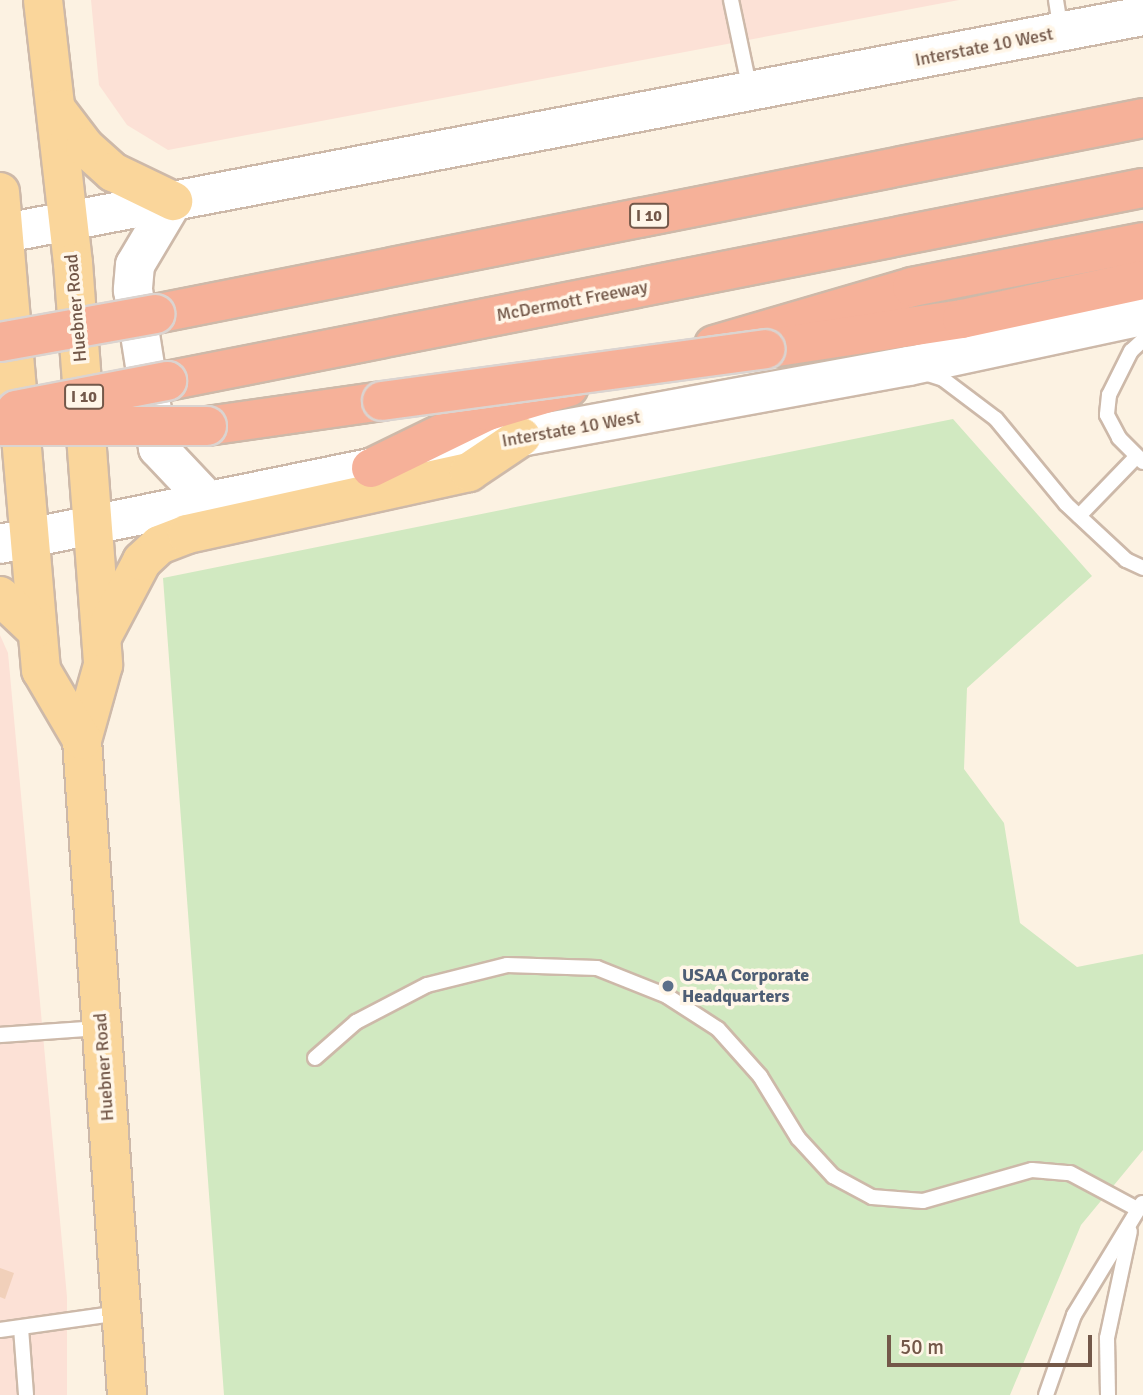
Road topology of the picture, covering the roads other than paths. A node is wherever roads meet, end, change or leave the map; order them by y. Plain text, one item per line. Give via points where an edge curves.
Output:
1 (43, 0) edge
2 (731, 0) edge
3 (1059, 16) edge
4 (1143, 16) edge
5 (750, 91) junction
6 (56, 109) junction
7 (1143, 118) edge
8 (1143, 188) edge
9 (0, 192) edge
10 (173, 201) junction
11 (67, 219) junction
12 (2, 233) edge
13 (1143, 242) edge
14 (1143, 280) edge
15 (1143, 316) edge
16 (1143, 340) edge
17 (0, 342) edge
18 (909, 366) junction
19 (0, 414) edge
20 (0, 426) edge
21 (521, 438) junction
22 (1140, 459) edge
23 (371, 468) junction
24 (211, 504) junction
25 (1079, 516) junction
26 (94, 528) junction
27 (13, 541) edge
28 (1143, 568) edge
29 (0, 596) edge
30 (35, 628) junction
31 (101, 639) junction
32 (82, 740) junction
33 (101, 1028) junction
34 (0, 1035) edge
35 (316, 1058) dead end
36 (1140, 1205) edge
37 (122, 1313) junction
38 (21, 1328) junction
39 (0, 1330) edge
40 (26, 1395) edge
41 (127, 1395) edge
42 (1046, 1395) edge
43 (1108, 1395) edge

1 - 6 main road, Huebner Road
2 - 5 lane
3 - 4 main road, Interstate 10 West
3 - 5 main road, Interstate 10 West
5 - 10 main road, Interstate 10 West
6 - 10 main road via 85,147 113,172
6 - 11 main road, Huebner Road
7 - 17 highway, I 10, bridge
8 - 19 highway, McDermott Freeway / I 10, bridge
9 - 12 main road, Huebner Road
10 - 11 main road, Interstate 10 West
10 - 24 main road via 135,264 133,290 158,448
11 - 12 main road, Interstate 10 West
11 - 26 main road, Huebner Road
12 - 27 main road, Huebner Road
13 - 23 highway via 912,287 501,407
14 - 20 highway, bridge via 962,319 207,426
15 - 18 main road, Interstate 10 West
16 - 22 lane via 1131,351 1110,395 1107,415 1119,438
18 - 21 main road, Interstate 10 West
18 - 25 lane via 943,379 996,419 1015,448
21 - 23 main road, Interstate 10 West
21 - 31 main road via 469,472 187,534 159,545 142,561
22 - 25 lane
23 - 24 main road, Interstate 10 West
24 - 26 main road, Interstate 10 West
25 - 28 lane via 1126,560
26 - 27 main road, Interstate 10 West
26 - 31 main road, Huebner Road
27 - 30 main road, Huebner Road
29 - 30 main road
30 - 32 main road, Huebner Road via 41,670
31 - 32 main road, Huebner Road via 103,665
32 - 33 main road, Huebner Road
33 - 34 lane
33 - 37 main road, Huebner Road
35 - 36 lane via 356,1022 427,985 507,965 597,968 667,996 718,1029 760,1076 798,1138 833,1176 872,1198 923,1201 1032,1170 1070,1173
36 - 42 lane via 1074,1314
36 - 43 lane via 1107,1338
37 - 38 lane
37 - 41 main road, Huebner Road
38 - 39 lane
38 - 40 lane

